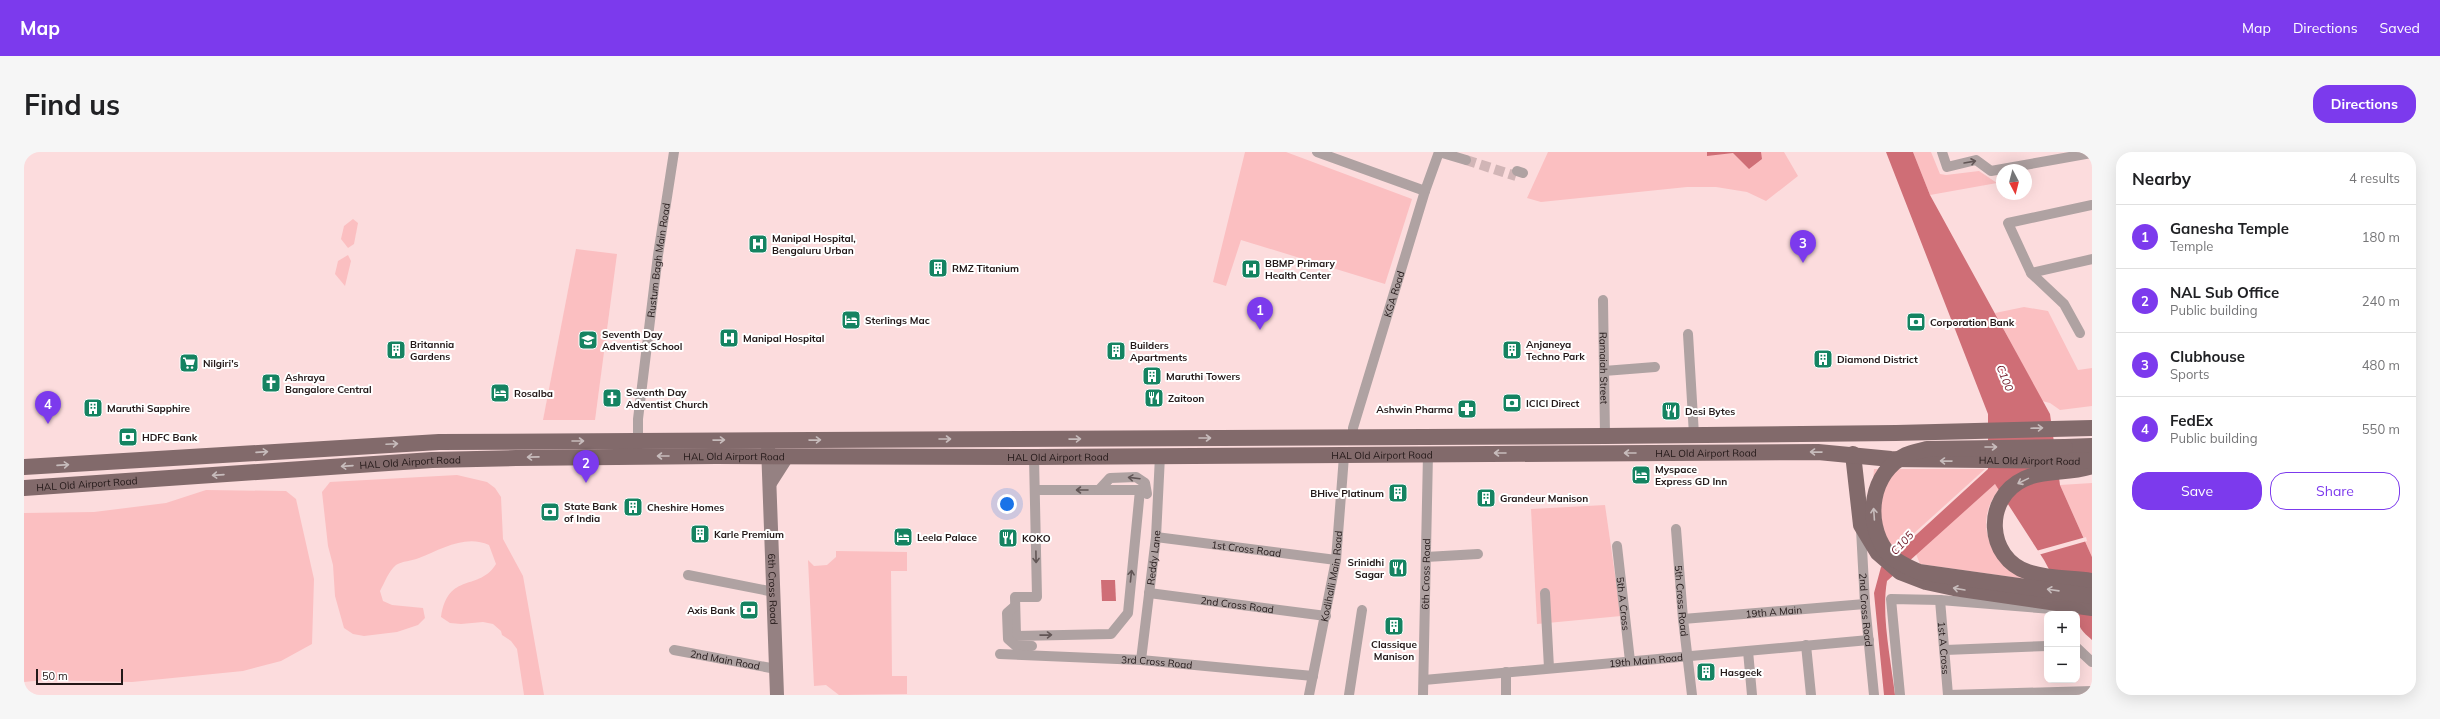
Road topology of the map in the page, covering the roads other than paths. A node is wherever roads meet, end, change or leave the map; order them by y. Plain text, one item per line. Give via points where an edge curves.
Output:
1 (674, 152) edge
2 (1317, 152) edge
3 (1439, 152) edge
4 (1942, 152) edge
5 (2092, 153) edge
6 (1464, 156) tunnel mouth
7 (1425, 191) junction
8 (2092, 205) edge
9 (2092, 259) edge
10 (2031, 273) junction
11 (1603, 300) dead end
12 (2080, 333) dead end
13 (1688, 334) dead end
14 (1655, 367) dead end
15 (1604, 371) junction
16 (2092, 428) edge
17 (1694, 435) junction
18 (1604, 436) junction
19 (1353, 438) junction
20 (767, 440) junction
21 (638, 441) junction
22 (2092, 446) edge
23 (1428, 454) junction
24 (1852, 454) junction
25 (1160, 456) junction
26 (1344, 456) junction
27 (770, 457) junction
28 (1034, 457) junction
29 (786, 458) junction
30 (2065, 460) junction
31 (2092, 462) edge
32 (2092, 466) edge
33 (24, 467) edge
34 (770, 483) junction
35 (24, 488) edge
36 (1035, 490) junction
37 (1099, 490) junction
38 (1147, 494) dead end
39 (1861, 525) junction
40 (1676, 529) dead end
41 (1156, 537) junction
42 (1616, 546) dead end
43 (1478, 554) dead end
44 (1426, 557) junction
45 (1336, 560) junction
46 (688, 575) dead end
47 (2092, 581) edge
48 (774, 592) junction
49 (1149, 593) junction
50 (1545, 593) dead end
51 (2092, 596) edge
52 (1940, 600) junction
53 (1865, 604) junction
54 (1015, 606) junction
55 (2092, 608) edge
56 (1362, 610) dead end
57 (2061, 610) edge
58 (1326, 616) junction
59 (1682, 619) junction
60 (1869, 640) junction
61 (1806, 645) junction
62 (1032, 646) dead end
63 (2044, 646) edge
64 (674, 650) dead end
65 (1945, 650) junction
66 (1748, 651) junction
67 (2080, 651) edge
68 (1000, 654) dead end
69 (1688, 655) junction
70 (1141, 660) junction
71 (1630, 661) junction
72 (2092, 662) edge
73 (1549, 668) junction
74 (776, 669) junction
75 (1506, 672) junction
76 (1313, 676) junction
77 (1424, 680) junction
78 (2092, 691) edge
79 (777, 695) edge
80 (1308, 695) edge
81 (1350, 695) edge
82 (1423, 695) edge
83 (1506, 695) edge
84 (1692, 695) edge
85 (1752, 695) edge
86 (1811, 695) edge
87 (1874, 695) edge
88 (1900, 695) edge
89 (1948, 695) edge

1 - 21 street, Rustum Bagh Main Road via 658,255 638,419
2 - 7 street
3 - 6 street
3 - 7 street, KGA Road
4 -> 5 street via 1947,166 1976,160 1991,171
7 - 19 street, KGA Road via 1353,428
8 - 10 street via 2008,223
9 - 10 street
10 - 12 street via 2064,304
11 - 15 street, Ramaiah Street
13 - 17 street
14 - 15 street
15 - 18 street, Ramaiah Street
17 -> 16 main road, HAL Old Airport Road
17 - 18 main road, HAL Old Airport Road
18 - 19 main road, HAL Old Airport Road
20 -> 19 main road, HAL Old Airport Road
21 -> 20 main road, HAL Old Airport Road
20 - 27 street, 6th Cross Road
33 -> 21 main road, HAL Old Airport Road via 439,442
22 - 30 main road
24 -> 23 main road, HAL Old Airport Road
23 - 26 main road, HAL Old Airport Road
23 - 44 street, 6th Cross Road
30 -> 24 main road, HAL Old Airport Road via 1891,459
24 - 39 main road
25 - 26 main road, HAL Old Airport Road
25 - 28 main road, HAL Old Airport Road
25 - 41 street, Reddy Lane
26 - 45 street, Kodihalli Main Road
27 - 29 main road, HAL Old Airport Road
27 - 34 street, 6th Cross Road
27 -> 35 main road, HAL Old Airport Road via 432,460
28 - 29 main road, HAL Old Airport Road
28 - 36 street
29 - 34 street
30 - 31 main road, HAL Old Airport Road
30 - 32 main road via 2077,472
30 -> 47 main road via 2024,479 2010,488 1998,503 1995,525 1999,544 2015,565 2028,572
51 -> 30 main road, bridge via 1919,572 1886,551 1874,520 1873,504 1879,485 1893,465 1906,455 1927,449
34 - 48 street, 6th Cross Road
37 -> 36 street
36 -> 54 street via 1037,597 1015,598
38 -> 37 street via 1145,483 1136,477 1110,478
54 -> 37 street via 1016,636 1111,634 1128,613 1140,490
39 - 53 street, 2nd Cross Road
57 -> 39 main road via 1926,582 1900,572 1886,562 1867,538
40 - 59 street, 5th Cross Road
41 - 45 street, 1st Cross Road
41 - 49 street, Reddy Lane
42 - 71 street, 5th A Cross
43 - 44 street
44 - 77 street, 6th Cross Road
45 - 58 street, Kodihalli Main Road
46 - 48 street
48 - 74 street, 6th Cross Road
49 - 58 street, 2nd Cross Road
49 - 70 street, Reddy Lane
50 - 73 street
52 - 57 street
52 - 65 street, 1st A Cross
52 - 88 street via 1890,599
53 - 59 street, 19th A Main
53 - 60 street, 2nd Cross Road
54 - 62 street via 1007,613 1008,639 1016,646
55 - 57 main road
56 - 81 street
58 - 76 street, Kodihalli Main Road
59 - 69 street, 5th Cross Road
60 - 61 street, 19th Main Road
60 - 87 street, 2nd Cross Road
61 - 66 street, 19th Main Road
61 - 86 street
63 - 65 street
64 - 74 street, 2nd Main Road
65 - 89 street, 1st A Cross
66 - 69 street, 19th Main Road
66 - 85 street
67 - 72 street
68 - 70 street, 3rd Cross Road
69 - 71 street, 19th Main Road
69 - 84 street, 5th Cross Road
70 - 76 street, 3rd Cross Road
71 - 73 street, 19th Main Road
73 - 75 street, 19th Main Road
74 - 79 street, 6th Cross Road
75 - 77 street, 19th Main Road
75 - 83 street
76 - 80 street, Kodihalli Main Road
77 - 82 street, 6th Cross Road
78 - 89 street

